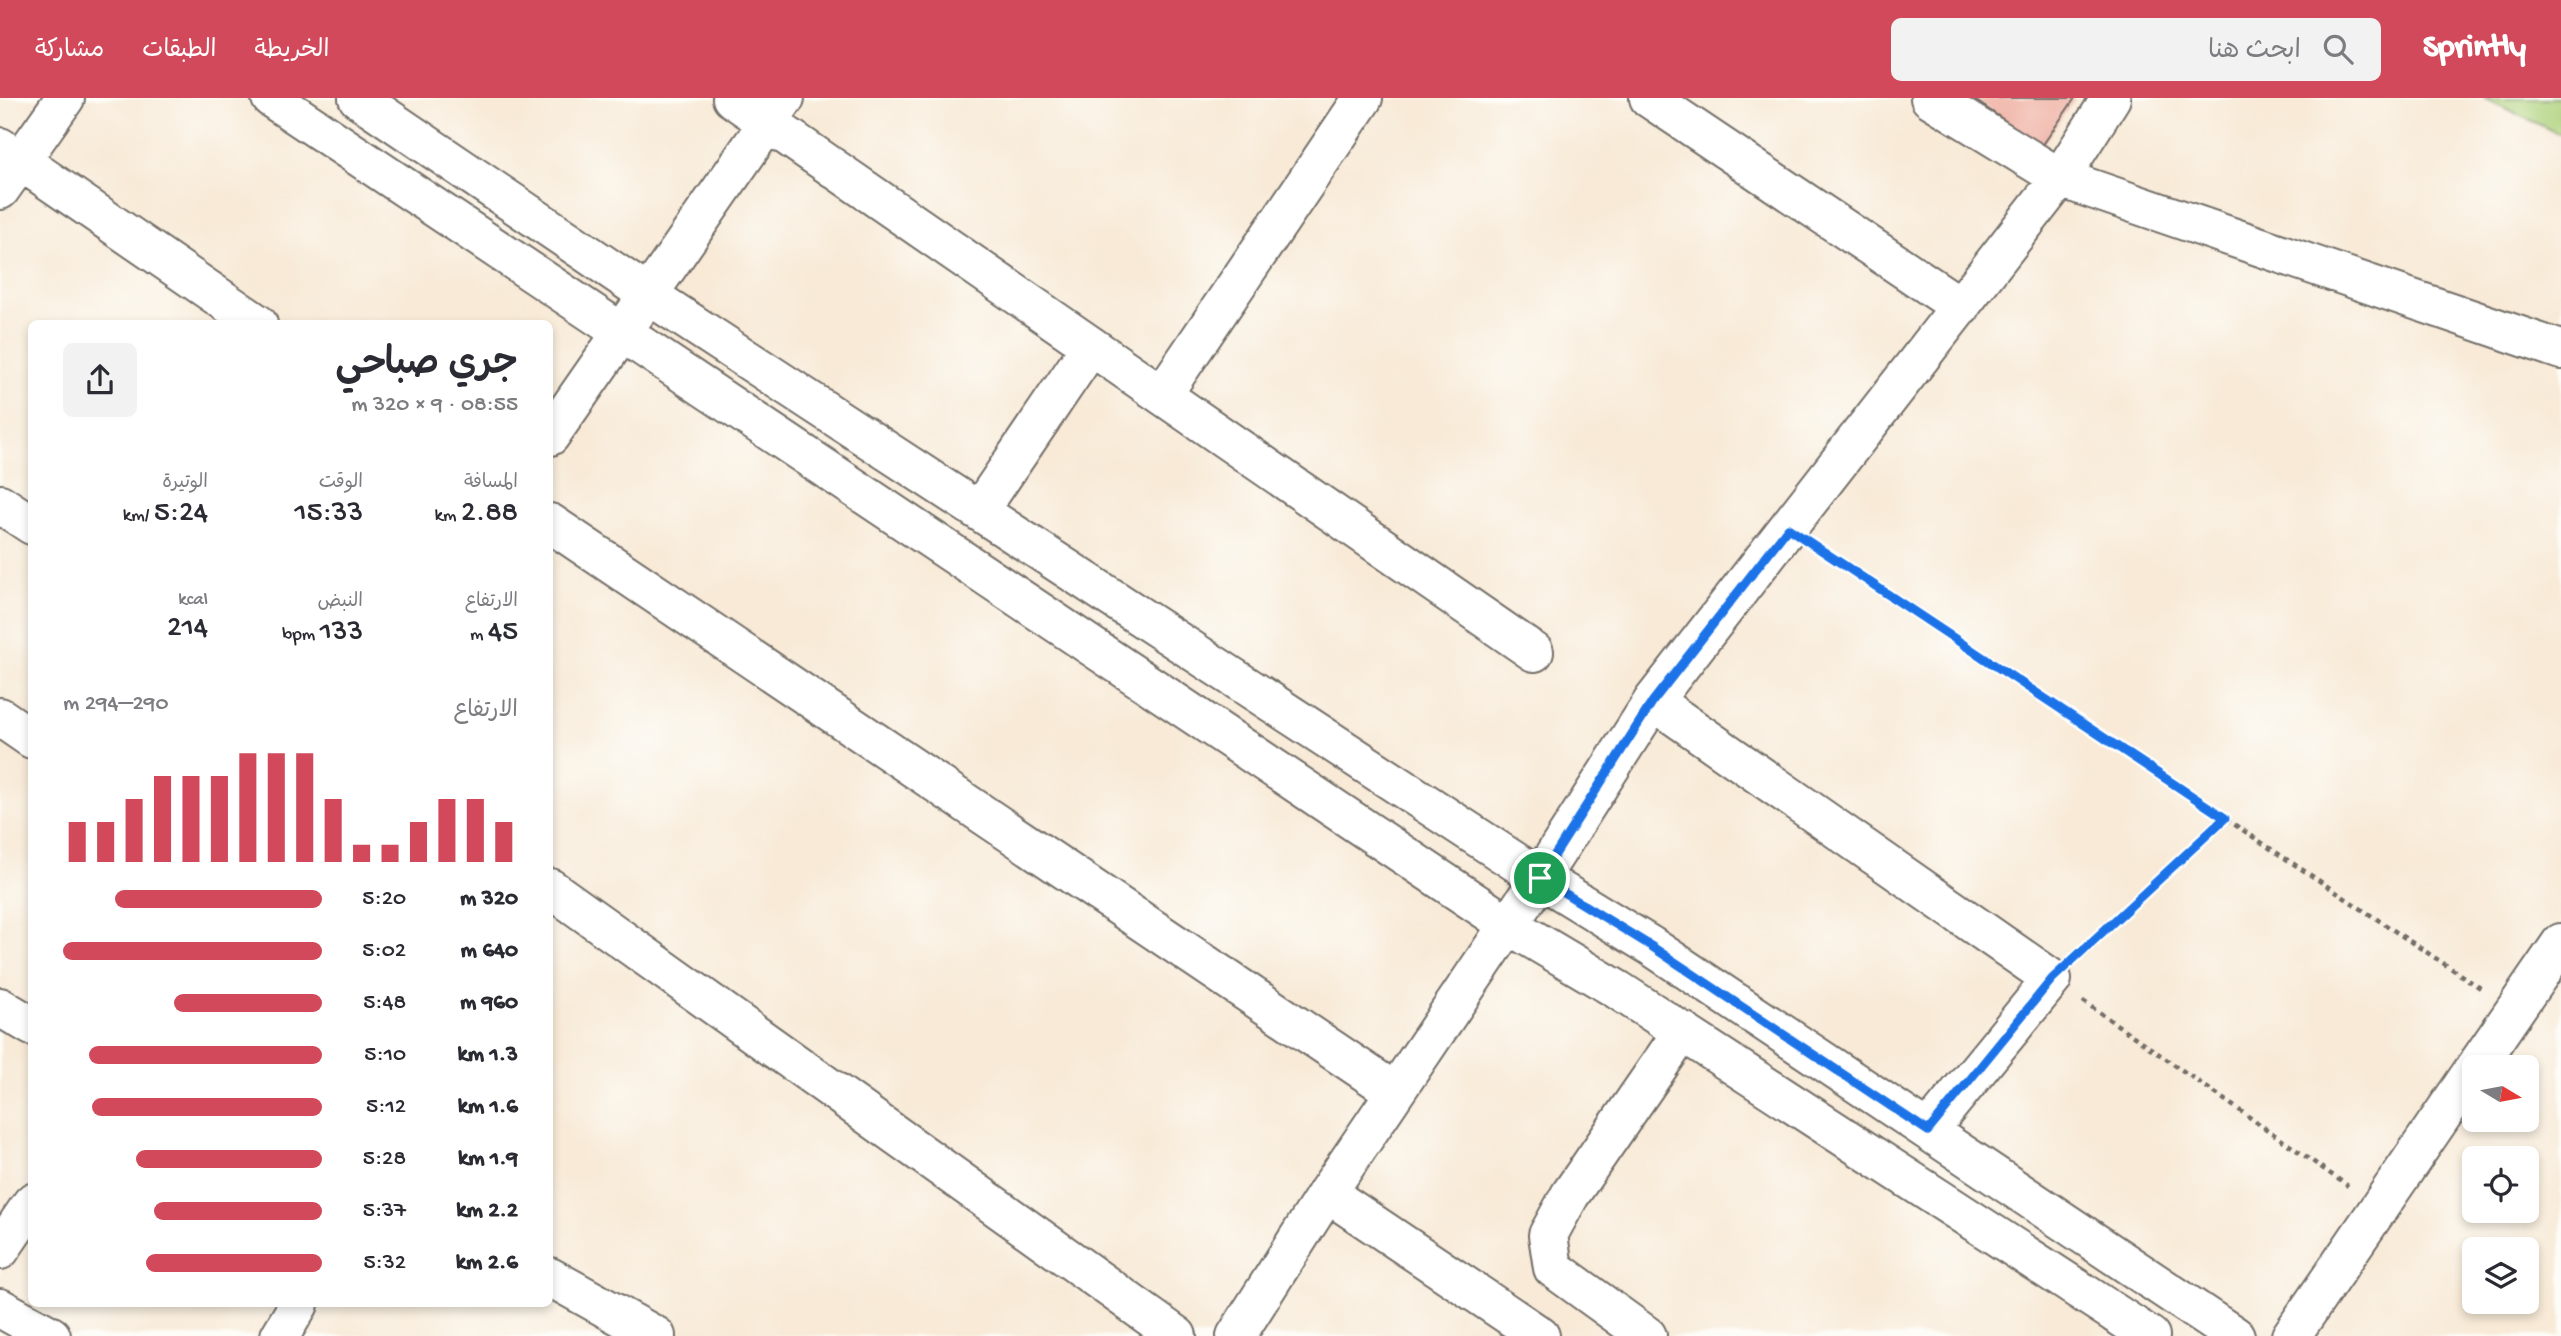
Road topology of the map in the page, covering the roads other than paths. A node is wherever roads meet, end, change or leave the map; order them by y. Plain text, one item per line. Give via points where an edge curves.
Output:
1 (65, 98) edge
2 (271, 98) edge
3 (358, 98) edge
4 (732, 98) edge
5 (1363, 98) edge
6 (1649, 98) edge
7 (1930, 98) edge
8 (2111, 98) edge
9 (776, 110) edge
10 (7, 166) edge
11 (2060, 178) junction
12 (647, 294) junction
13 (1961, 307) junction
14 (252, 320) edge
15 (620, 333) junction
16 (1091, 346) junction
17 (2561, 350) edge
18 (1162, 396) junction
19 (553, 432) edge
20 (0, 503) edge
21 (979, 511) junction
22 (28, 522) edge
23 (553, 525) edge
24 (1534, 652) dead end
25 (1653, 701) junction
26 (0, 718) edge
27 (28, 736) edge
28 (1540, 878) junction
29 (553, 890) edge
30 (1507, 924) junction
31 (2561, 943) edge
32 (0, 1007) edge
33 (28, 1024) edge
34 (1683, 1031) junction
35 (2484, 1055) edge
36 (2462, 1087) edge
37 (1395, 1091) junction
38 (1928, 1131) junction
39 (1327, 1193) junction
40 (28, 1209) edge
41 (0, 1250) edge
42 (553, 1279) edge
43 (297, 1307) edge
44 (0, 1308) edge
45 (51, 1336) edge
46 (280, 1336) edge
47 (656, 1336) edge
48 (1178, 1336) edge
49 (1236, 1336) edge
50 (1540, 1336) edge
51 (1647, 1336) edge
52 (2150, 1336) edge
53 (2235, 1336) edge
54 (2291, 1336) edge

1 - 10 street
2 - 15 street
3 - 12 street
4 - 9 street
5 - 18 street
6 - 13 street
7 - 11 street
8 - 11 street
9 - 12 street
9 - 16 street
10 - 14 street
11 - 13 street
11 - 17 street
12 - 15 street
12 - 21 street
13 - 25 street
15 - 19 street
15 - 30 street
16 - 18 street
16 - 21 street
18 - 24 street
20 - 22 street
21 - 28 street
23 - 37 street
25 - 28 street
25 - 38 street via 2052,979
26 - 27 street
28 - 30 street
28 - 38 street via 1651,946
29 - 48 street
30 - 34 street
30 - 37 street
31 - 35 street
32 - 33 street
34 - 51 street via 1570,1195 1548,1235 1553,1268
34 - 52 street
36 - 54 street
37 - 39 street
38 - 53 street
39 - 49 street
39 - 50 street
40 - 41 street
42 - 47 street
43 - 46 street
44 - 45 street

